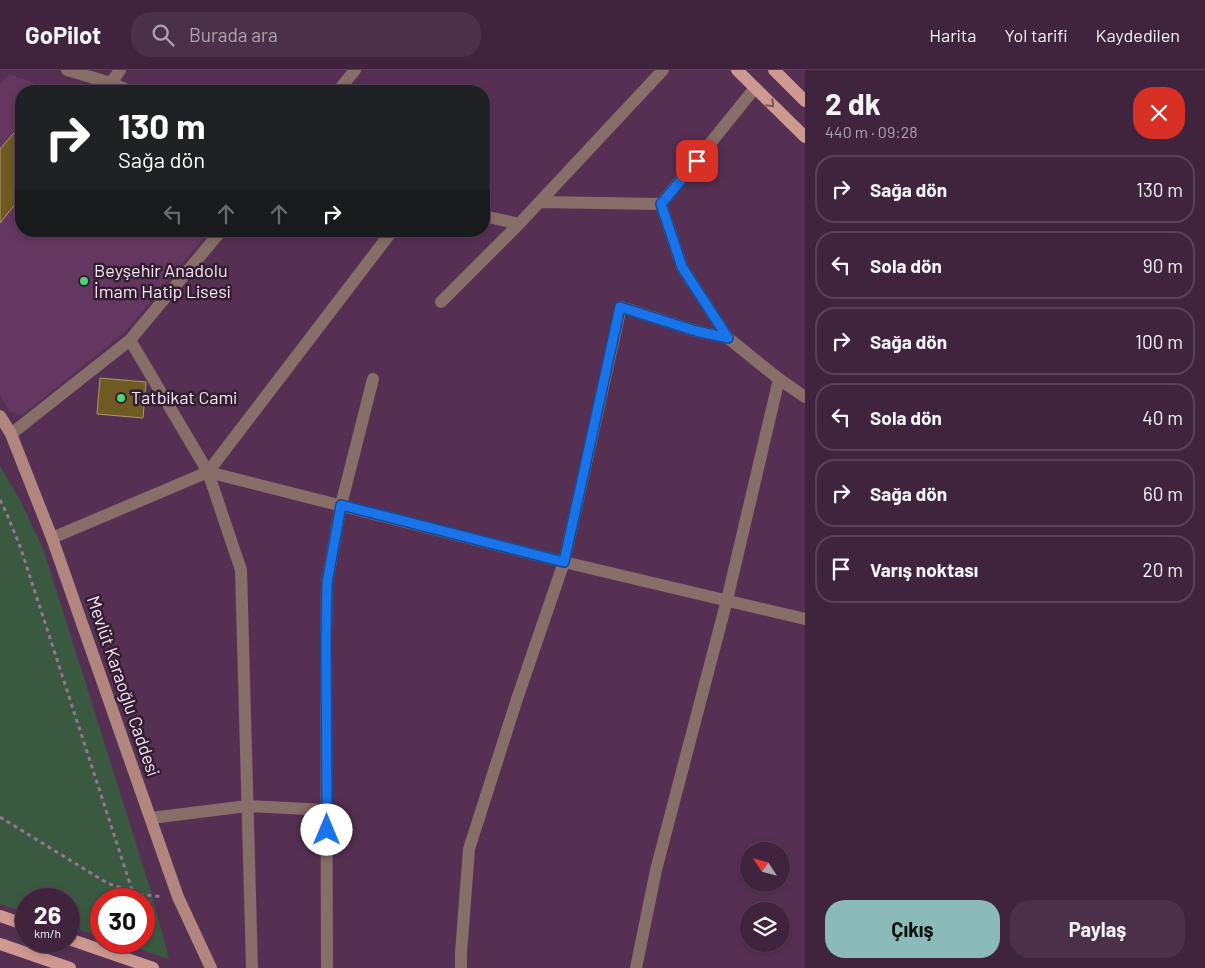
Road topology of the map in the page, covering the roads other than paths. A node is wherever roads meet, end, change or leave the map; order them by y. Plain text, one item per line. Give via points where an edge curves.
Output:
1 (67, 70) edge
2 (120, 70) edge
3 (355, 70) edge
4 (663, 70) edge
5 (737, 70) edge
6 (774, 70) edge
7 (111, 83) junction
8 (116, 85) edge
9 (343, 85) edge
10 (755, 88) junction
11 (805, 101) edge
12 (805, 138) edge
13 (540, 202) junction
14 (661, 204) junction
15 (490, 217) edge
16 (519, 224) junction
17 (216, 237) edge
18 (387, 237) edge
19 (441, 302) dead end
20 (728, 338) junction
21 (130, 340) junction
22 (373, 379) dead end
23 (779, 379) junction
24 (805, 397) edge
25 (0, 416) edge
26 (11, 434) junction
27 (208, 472) junction
28 (341, 505) junction
29 (52, 538) junction
30 (564, 562) junction
31 (727, 600) junction
32 (805, 618) edge
33 (247, 806) junction
34 (327, 810) junction
35 (151, 818) junction
36 (0, 916) edge
37 (15, 921) edge
38 (0, 944) edge
39 (80, 944) edge
40 (70, 968) edge
41 (153, 968) edge
42 (211, 968) edge
43 (252, 968) edge
44 (327, 968) edge
45 (461, 968) edge
46 (636, 968) edge

1 - 7 street
2 - 7 street
3 - 9 street
4 - 13 street
5 - 10 main road
6 - 11 main road
7 - 8 street
10 -> 12 main road
10 - 14 street
13 - 14 street
13 - 16 street
14 - 20 street via 682,267
15 - 16 street
16 - 19 street
17 - 21 street
18 - 27 street
20 - 23 street
20 - 30 street via 620,307
21 - 26 street
21 - 27 street
22 - 28 street
23 - 24 street
23 - 31 street
25 - 26 main road, Mevlüt Karaoğlu Caddesi
26 - 29 main road, Mevlüt Karaoğlu Caddesi
27 - 28 street
27 - 29 street
27 - 33 street via 241,570
28 - 30 street
28 - 34 street via 327,583
29 - 35 main road, Mevlüt Karaoğlu Caddesi
30 - 31 street
30 - 45 street via 470,849
31 - 32 street
31 - 46 street via 656,870
33 - 34 street
33 - 35 street
33 - 43 street
34 - 44 street
35 - 42 main road, Mevlüt Karaoğlu Caddesi via 178,897
36 - 37 main road
38 - 40 main road
39 - 41 main road

